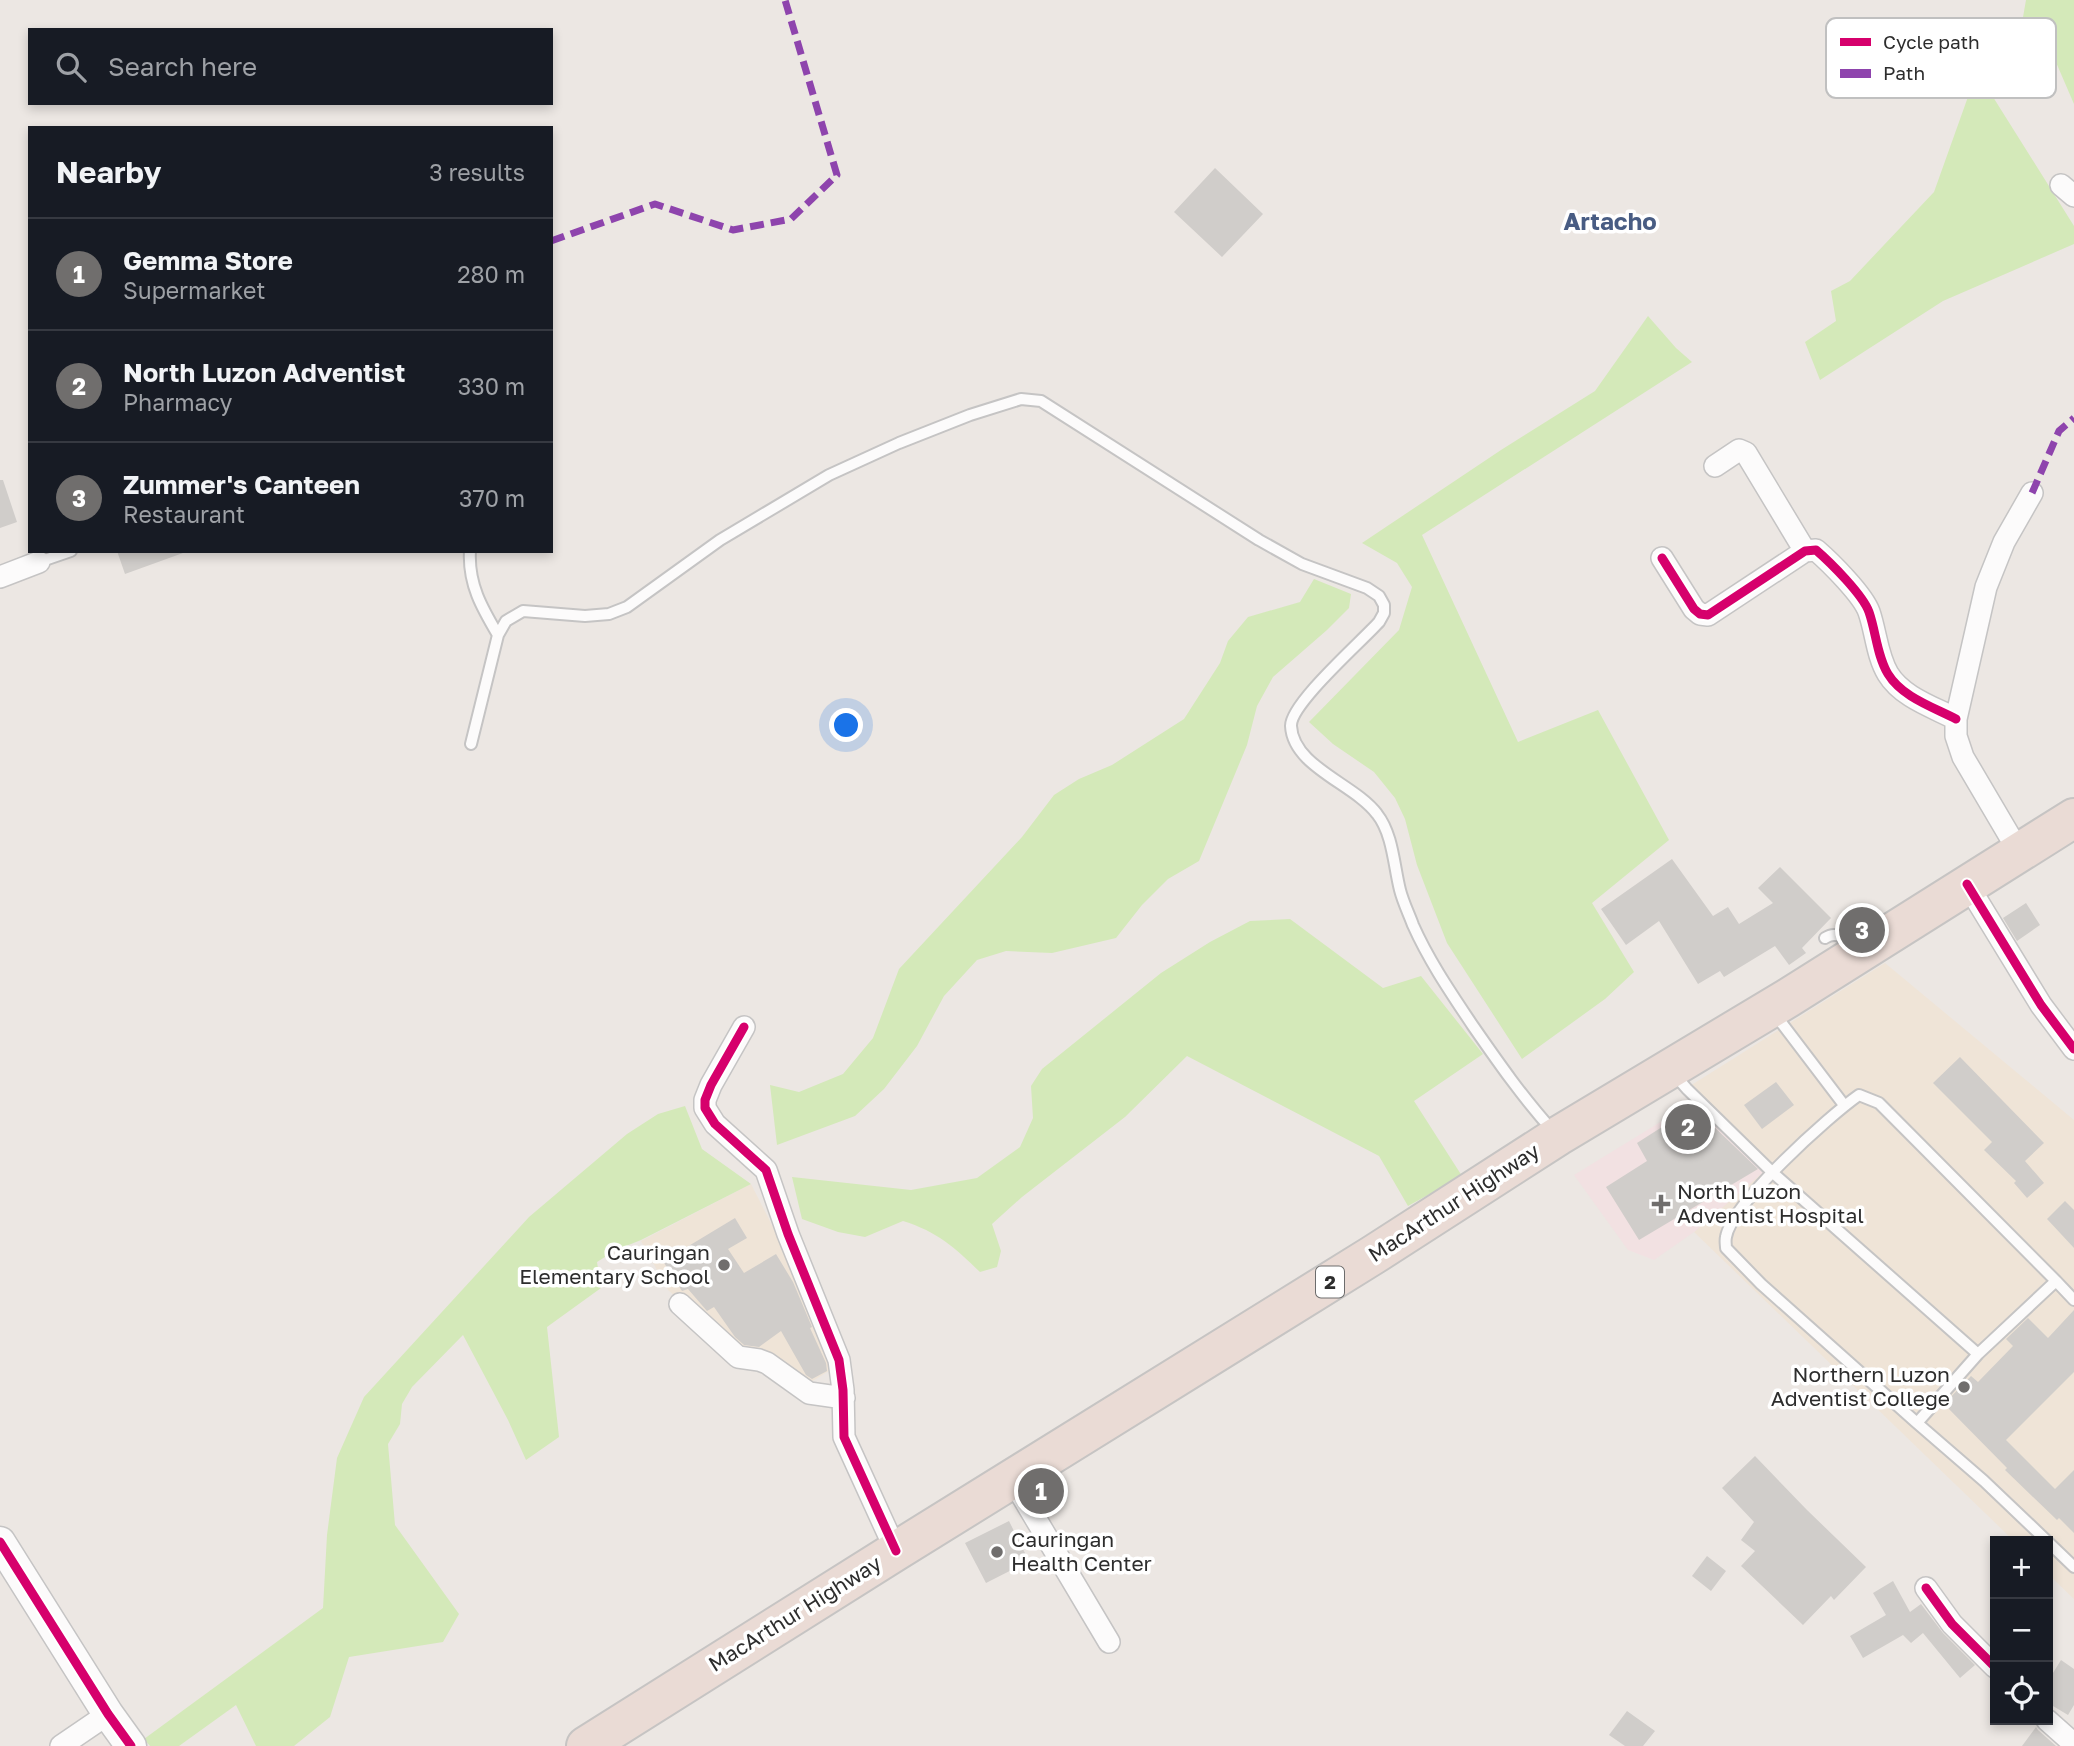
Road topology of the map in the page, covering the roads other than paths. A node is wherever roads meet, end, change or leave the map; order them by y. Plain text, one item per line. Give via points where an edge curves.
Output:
1 (1715, 466) dead end
2 (2032, 493) dead end
3 (1805, 551) junction
4 (65, 553) edge
5 (470, 553) edge
6 (1662, 558) dead end
7 (39, 562) joint
8 (0, 577) edge
9 (498, 635) junction
10 (1956, 719) junction
11 (471, 744) dead end
12 (2074, 818) edge
13 (2019, 852) junction
14 (1967, 884) junction
15 (1825, 938) dead end
16 (1862, 953) junction
17 (1771, 1008) junction
18 (744, 1027) dead end
19 (2074, 1049) edge
20 (1670, 1068) junction
21 (1844, 1105) junction
22 (1558, 1136) junction
23 (1772, 1172) junction
24 (2056, 1281) junction
25 (2074, 1300) edge
26 (680, 1304) dead end
27 (1978, 1354) junction
28 (844, 1398) junction
29 (1917, 1423) junction
30 (1012, 1479) junction
31 (2043, 1536) edge
32 (0, 1542) edge
33 (2053, 1546) edge
34 (896, 1550) junction
35 (2074, 1567) edge
36 (1926, 1588) dead end
37 (1108, 1642) dead end
38 (1990, 1662) edge
39 (108, 1714) junction
40 (2053, 1725) edge
41 (2074, 1744) edge
42 (61, 1746) edge
43 (131, 1746) edge
44 (586, 1746) edge

1 - 3 street via 1739,450 1746,453
2 - 10 street via 2004,542 1986,587
3 - 6 street via 1708,615 1695,609
3 - 10 street via 1816,550 1832,564 1867,608 1888,674 1903,691
4 - 7 lane
5 - 9 lane via 471,583
7 - 8 street
9 - 11 lane
9 - 22 lane via 506,621 523,611 585,617 627,607 720,540 829,475 970,415 1021,400 1041,401 1259,540 1302,564 1379,596 1384,613 1379,622 1300,706 1290,722 1293,738 1318,768 1377,814 1401,894 1430,961 1494,1058
10 - 13 street via 1958,747
12 - 13 highway, MacArthur Highway / 2
13 - 14 highway, MacArthur Highway / 2
14 - 16 highway, MacArthur Highway / 2
14 - 19 street
15 - 16 lane via 1838,935
16 - 17 highway, MacArthur Highway / 2
17 - 20 highway, MacArthur Highway / 2
17 - 21 lane
18 - 28 street via 711,1085 705,1108 715,1124 765,1170 839,1360
20 - 22 highway, MacArthur Highway / 2
20 - 23 lane
21 - 23 lane
21 - 24 lane via 1859,1095 1879,1103
22 - 30 highway, MacArthur Highway / 2
23 - 27 lane
23 - 29 lane via 1740,1210 1726,1236 1726,1248
24 - 25 lane
24 - 27 lane
26 - 28 street via 738,1357 767,1363 809,1393
27 - 29 lane
28 - 34 street via 844,1437
29 - 31 lane
30 - 34 highway, MacArthur Highway / 2
30 - 37 street
32 - 39 street
33 - 35 lane
34 - 44 highway, MacArthur Highway / 2
36 - 38 street via 1952,1624
39 - 42 street
39 - 43 street
40 - 41 street

